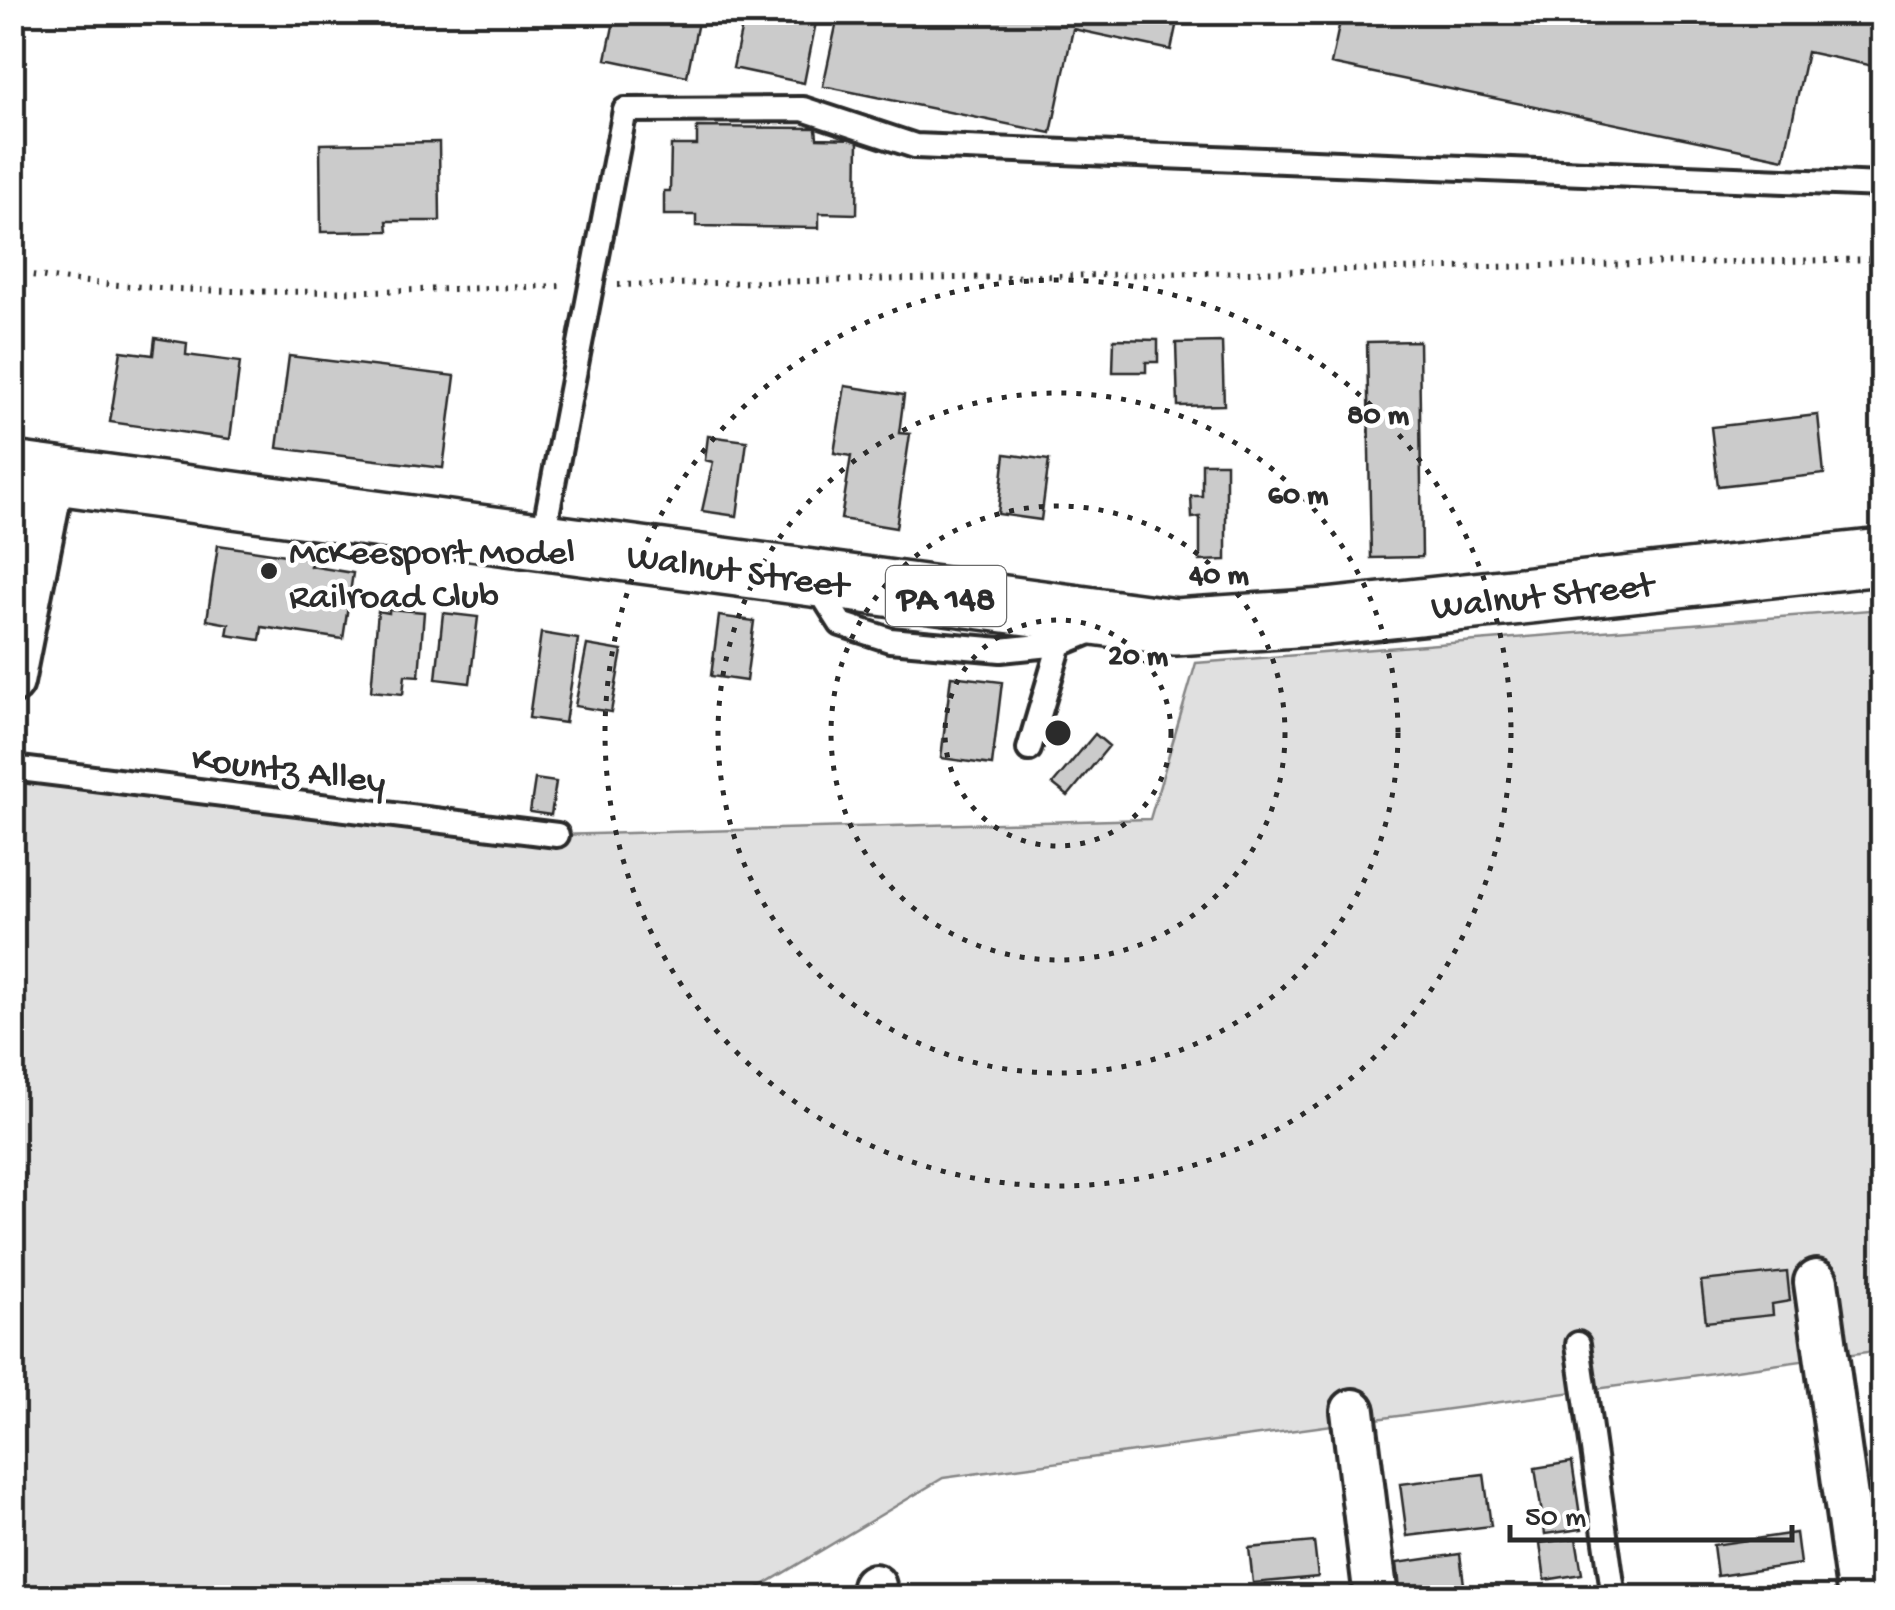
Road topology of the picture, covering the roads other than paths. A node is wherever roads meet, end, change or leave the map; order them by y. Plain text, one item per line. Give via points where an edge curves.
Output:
1 (1882, 186) edge
2 (33, 473) edge
3 (542, 541) junction
4 (1882, 557) edge
5 (812, 578) junction
6 (1114, 618) junction
7 (1060, 644) junction
8 (12, 682) edge
9 (1028, 749) dead end
10 (12, 768) edge
11 (557, 835) dead end
12 (1816, 1282) dead end
13 (1578, 1344) dead end
14 (1352, 1412) dead end
15 (1376, 1598) edge
16 (1614, 1598) edge
17 (1860, 1598) edge

1 - 3 lane via 915,146 803,110 625,110
2 - 3 main road, Walnut Street / PA 148
2 - 8 street
3 - 5 main road, Walnut Street / PA 148
4 - 6 main road, Walnut Street / PA 148 via 1326,617 1175,627
5 - 6 main road, Walnut Street / PA 148
5 - 7 lane via 841,624 890,640 1001,650
6 - 7 lane
7 - 9 lane
10 - 11 lane, Kountz Alley
12 - 17 street
13 - 16 lane
14 - 15 street

